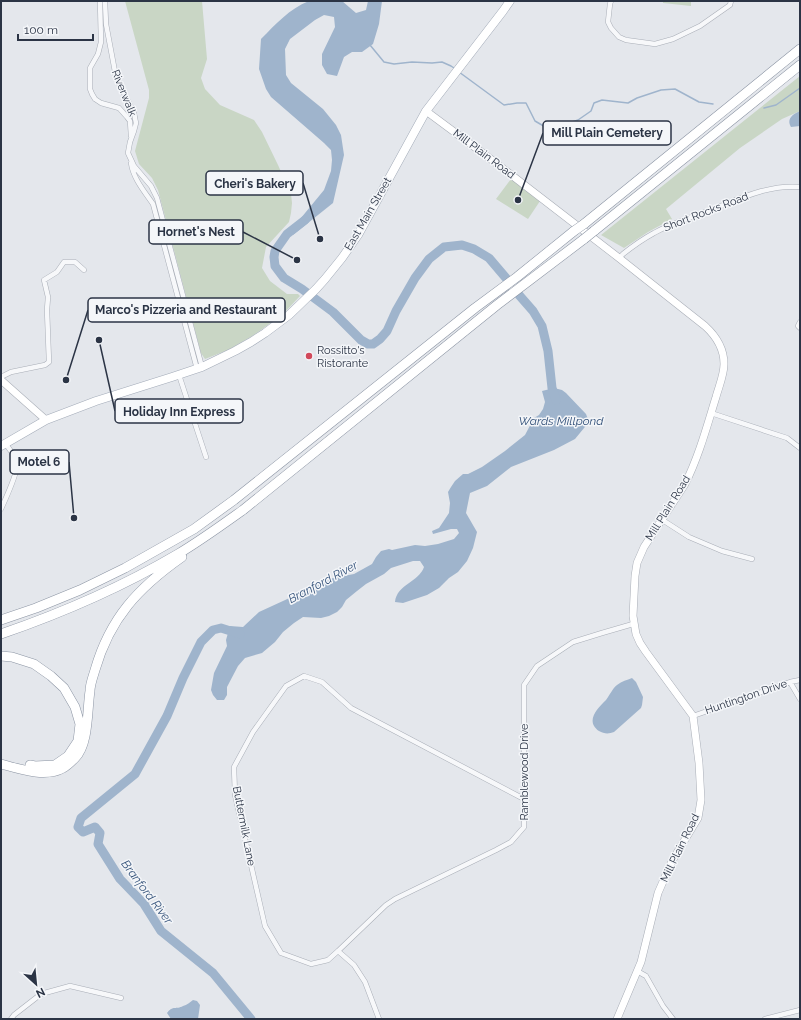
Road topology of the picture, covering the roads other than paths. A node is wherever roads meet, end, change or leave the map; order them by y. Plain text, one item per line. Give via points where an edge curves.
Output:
1 (100, 1) edge
2 (105, 1) edge
3 (510, 1) edge
4 (611, 1) edge
5 (731, 1) edge
6 (800, 49) edge
7 (800, 65) edge
8 (426, 111) junction
9 (132, 137) junction
10 (131, 159) junction
11 (800, 187) edge
12 (619, 258) junction
13 (84, 270) dead end
14 (800, 322) edge
15 (800, 328) edge
16 (200, 368) junction
17 (179, 375) junction
18 (1, 378) edge
19 (711, 413) junction
20 (46, 420) junction
21 (3, 445) edge
22 (800, 448) edge
23 (206, 457) dead end
24 (1, 509) edge
25 (243, 510) junction
26 (661, 519) junction
27 (752, 560) dead end
28 (1, 620) edge
29 (634, 624) junction
30 (1, 634) edge
31 (1, 656) edge
32 (800, 680) edge
33 (790, 682) junction
34 (800, 699) edge
35 (692, 716) junction
36 (1, 758) edge
37 (1, 764) edge
38 (524, 799) junction
39 (338, 951) junction
40 (311, 964) joint
41 (637, 971) junction
42 (121, 998) dead end
43 (800, 1010) edge
44 (11, 1019) edge
45 (379, 1019) edge
46 (617, 1019) edge
47 (673, 1019) edge
48 (765, 1019) edge

1 - 9 street, Riverwalk via 101,42 90,68 90,89 101,104 119,108 127,117
2 - 9 street, Riverwalk via 106,24 116,77 134,113 136,123
3 - 8 main road, East Main Street
4 - 5 street via 608,22 619,37 655,44 700,26 730,5
6 - 28 highway, bridge via 584,224 194,529 80,590
7 - 25 highway, bridge
8 - 12 street, Mill Plain Road
8 - 16 main road, East Main Street via 358,235 325,279 289,315 260,336
9 - 10 street, Riverwalk via 128,153
10 - 16 street, Riverwalk via 132,171 153,204
10 - 16 street via 157,198
11 - 12 street, Short Rocks Road via 766,190 682,220 654,232
12 - 19 street, Mill Plain Road via 705,326 714,336 721,348 724,363
13 - 18 street via 75,262 64,262 57,272 44,280 48,297 46,310 49,362 11,372
14 - 15 street
16 - 17 main road, East Main Street
17 - 20 main road, East Main Street
17 - 23 street
18 - 20 street
19 - 22 street via 787,438
19 - 26 street, Mill Plain Road via 690,474
20 - 21 main road, East Main Street
21 - 24 street via 16,460 17,468
25 - 30 highway via 178,554 139,575 60,612
25 - 37 highway via 140,590 122,612 98,659 90,690 84,743 76,757 63,768 47,772
26 - 27 street via 689,537
26 - 29 street, Mill Plain Road via 637,563
29 - 35 street, Mill Plain Road via 640,643
29 - 38 street, Ramblewood Drive via 573,642 537,666 524,685
31 - 36 highway via 34,664 51,676 64,688 75,707 80,724 78,741 68,756 55,764 35,766
32 - 33 street, Huntington Drive
33 - 34 street
33 - 35 street, Huntington Drive
35 - 41 street, Mill Plain Road via 699,763 701,800 698,818 672,861 658,893
38 - 39 street, Ramblewood Drive via 524,826 511,842 395,899
38 - 40 street, Buttermilk Lane via 351,708 322,682 304,676 286,686 253,732 234,767 236,795 265,926 281,953
39 - 40 street, Ramblewood Drive via 328,960
39 - 45 street via 354,965 365,982
41 - 46 street, Mill Plain Road
41 - 47 street via 646,976
42 - 44 street via 70,986 41,994
43 - 48 street

